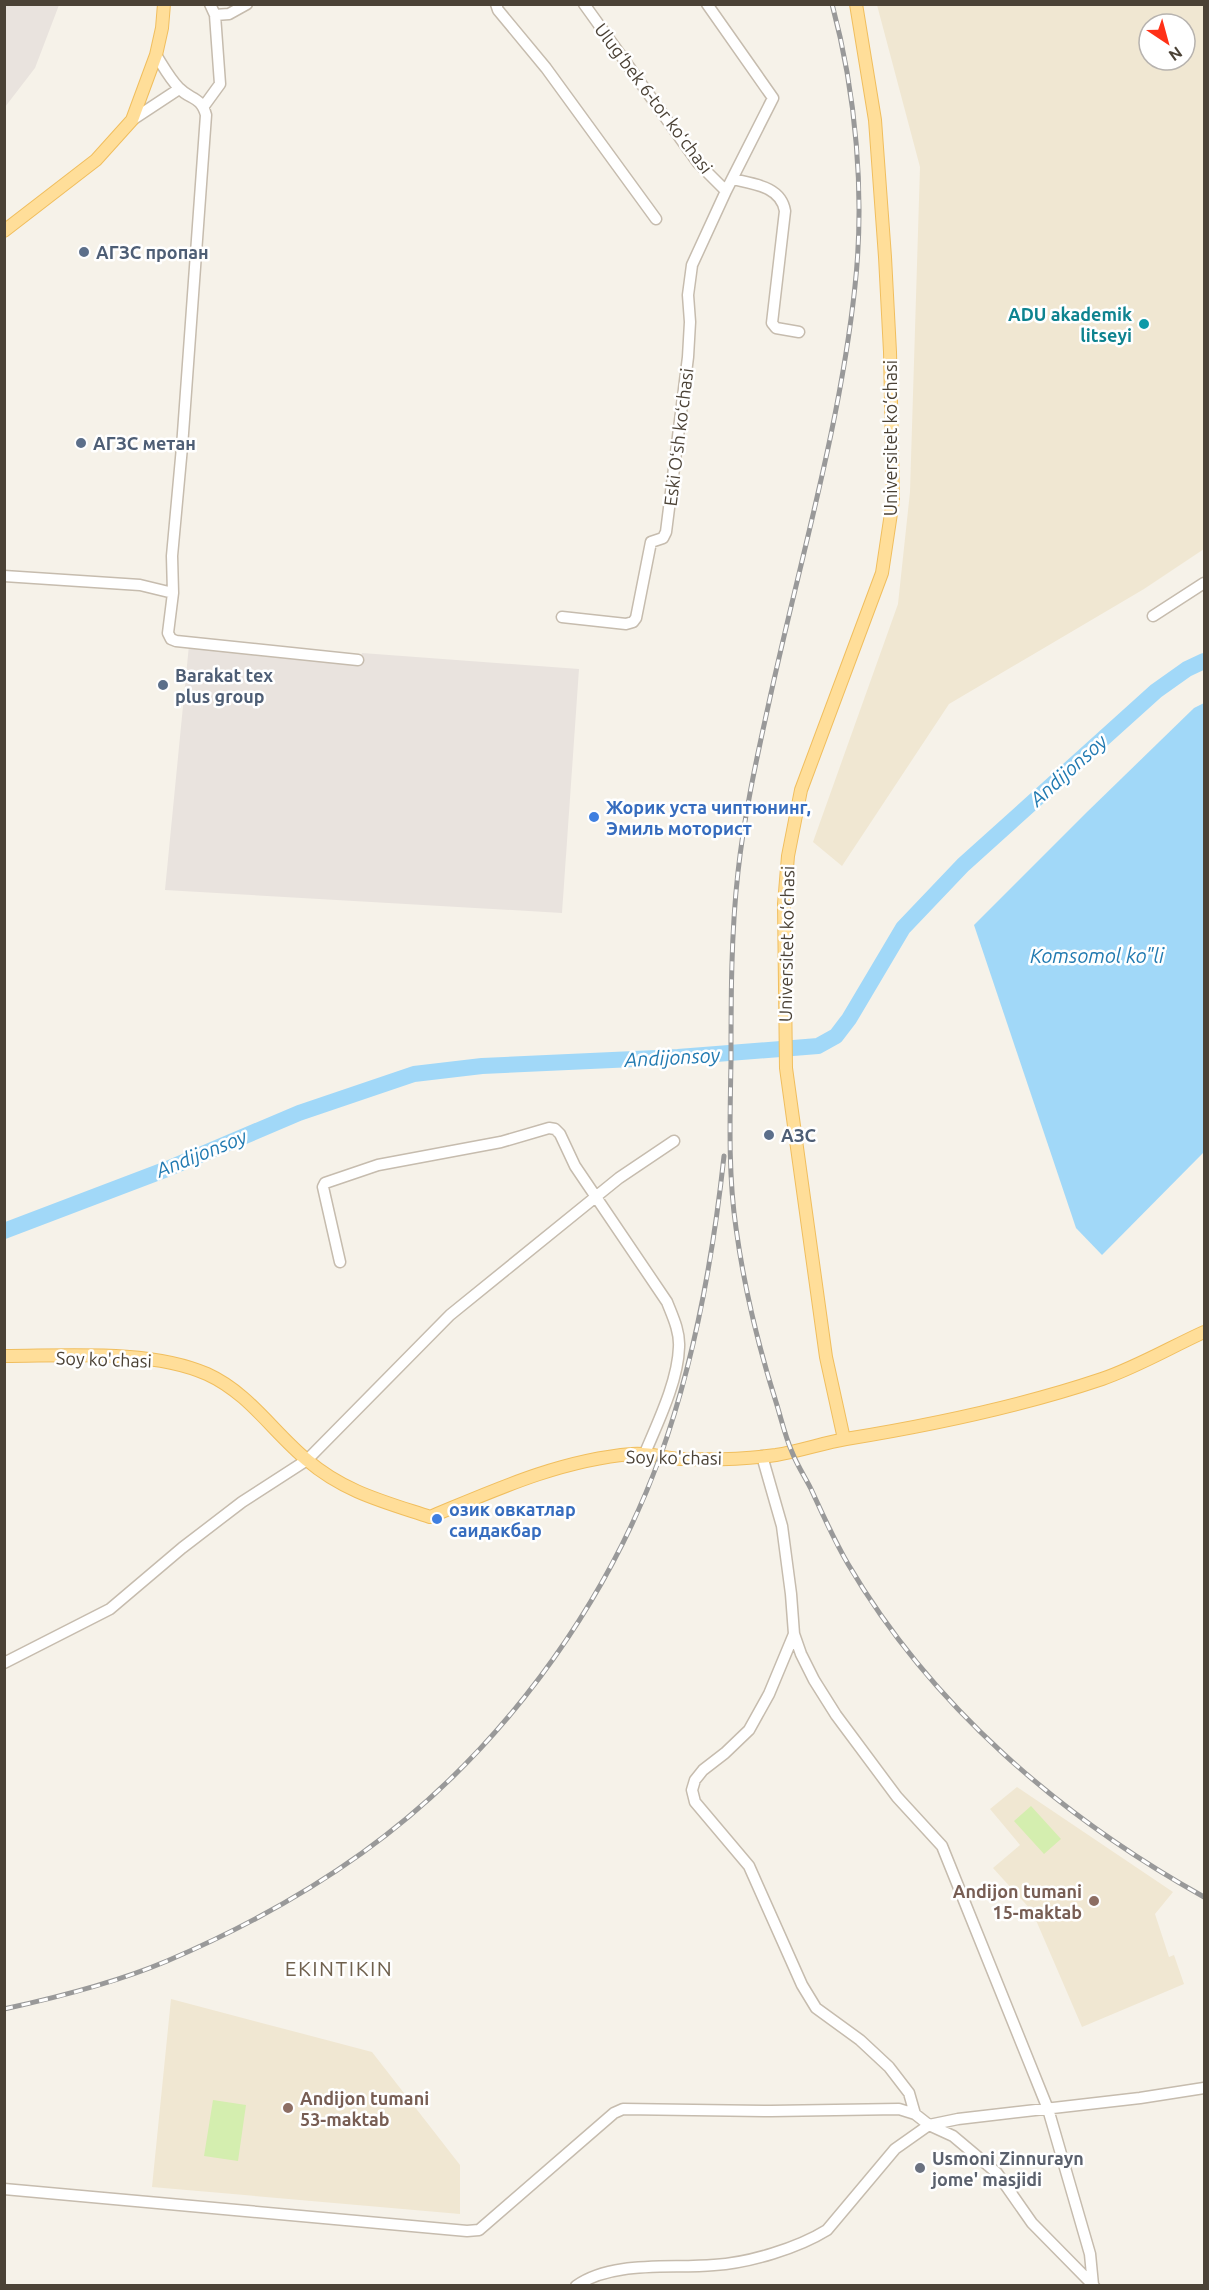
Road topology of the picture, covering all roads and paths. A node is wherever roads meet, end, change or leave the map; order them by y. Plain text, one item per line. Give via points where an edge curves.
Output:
1 (164, 4) edge
2 (210, 4) edge
3 (247, 4) edge
4 (496, 4) edge
5 (584, 4) edge
6 (707, 4) edge
7 (856, 4) edge
8 (216, 15) junction
9 (156, 55) junction
10 (179, 89) junction
11 (204, 106) junction
12 (132, 120) junction
13 (732, 178) junction
14 (726, 190) junction
15 (656, 219) dead end
16 (4, 231) edge
17 (799, 332) dead end
18 (4, 576) edge
19 (1204, 584) edge
20 (173, 593) junction
21 (1153, 616) dead end
22 (562, 617) dead end
23 (358, 660) dead end
24 (674, 1141) dead end
25 (597, 1197) junction
26 (340, 1262) dead end
27 (1204, 1332) edge
28 (4, 1356) edge
29 (844, 1439) junction
30 (645, 1453) junction
31 (762, 1456) junction
32 (307, 1460) junction
33 (794, 1634) junction
34 (4, 1663) edge
35 (1204, 2088) edge
36 (1048, 2109) junction
37 (915, 2114) junction
38 (929, 2125) junction
39 (4, 2189) edge
40 (1093, 2285) edge
41 (576, 2286) edge

1 - 9 main road
2 - 8 street
3 - 8 street via 229,14
4 - 15 street
5 - 14 street, Ulug‘bek 6-tor koʻchasi via 698,163
6 - 13 street, Eski Oʻsh koʻchasi via 773,98
7 - 29 main road, Universitet kо‘chasi via 875,120 885,257 892,500 882,573 801,790 788,856 784,904 786,1068 826,1357
8 - 11 street via 220,84
9 - 10 street
9 - 12 main road
10 - 11 street
10 - 12 street
11 - 20 street via 190,346 172,556
12 - 16 main road via 96,160
13 - 14 street, Eski Oʻsh koʻchasi
13 - 17 street via 771,189 783,202 772,323 776,328
14 - 22 street, Eski Oʻsh koʻchasi via 692,265 688,357 666,532 651,542 636,618 626,624
18 - 20 street via 140,585
19 - 21 street
20 - 23 street via 168,633 176,641
24 - 25 street
25 - 26 street via 575,1166 560,1134 549,1128 501,1142 378,1165 330,1180 323,1187
25 - 30 street via 667,1302 676,1324 680,1346 669,1396
25 - 32 street via 450,1315
27 - 29 main road, Soy ko'chasi via 1103,1378 1002,1408
28 - 32 main road, Soy ko'chasi via 137,1357 176,1364 208,1375 262,1413
29 - 31 main road, Soy ko'chasi
30 - 31 main road, Soy ko'chasi via 685,1459
30 - 32 main road, Soy ko'chasi via 573,1463 506,1485 430,1517 354,1492
31 - 33 street via 782,1527
32 - 34 street via 242,1502 110,1609
33 - 36 street via 814,1680 836,1715 897,1797 942,1846
33 - 37 street via 749,1730 695,1780 695,1802 749,1866 816,2008 889,2067 909,2093
35 - 36 street
36 - 38 street
36 - 40 street via 1090,2254
37 - 38 street
37 - 39 street via 868,2108 623,2109 479,2230 467,2231
38 - 40 street via 953,2136 997,2173 1032,2223
38 - 41 street via 895,2149 827,2230 815,2238 758,2257 715,2265 605,2272

